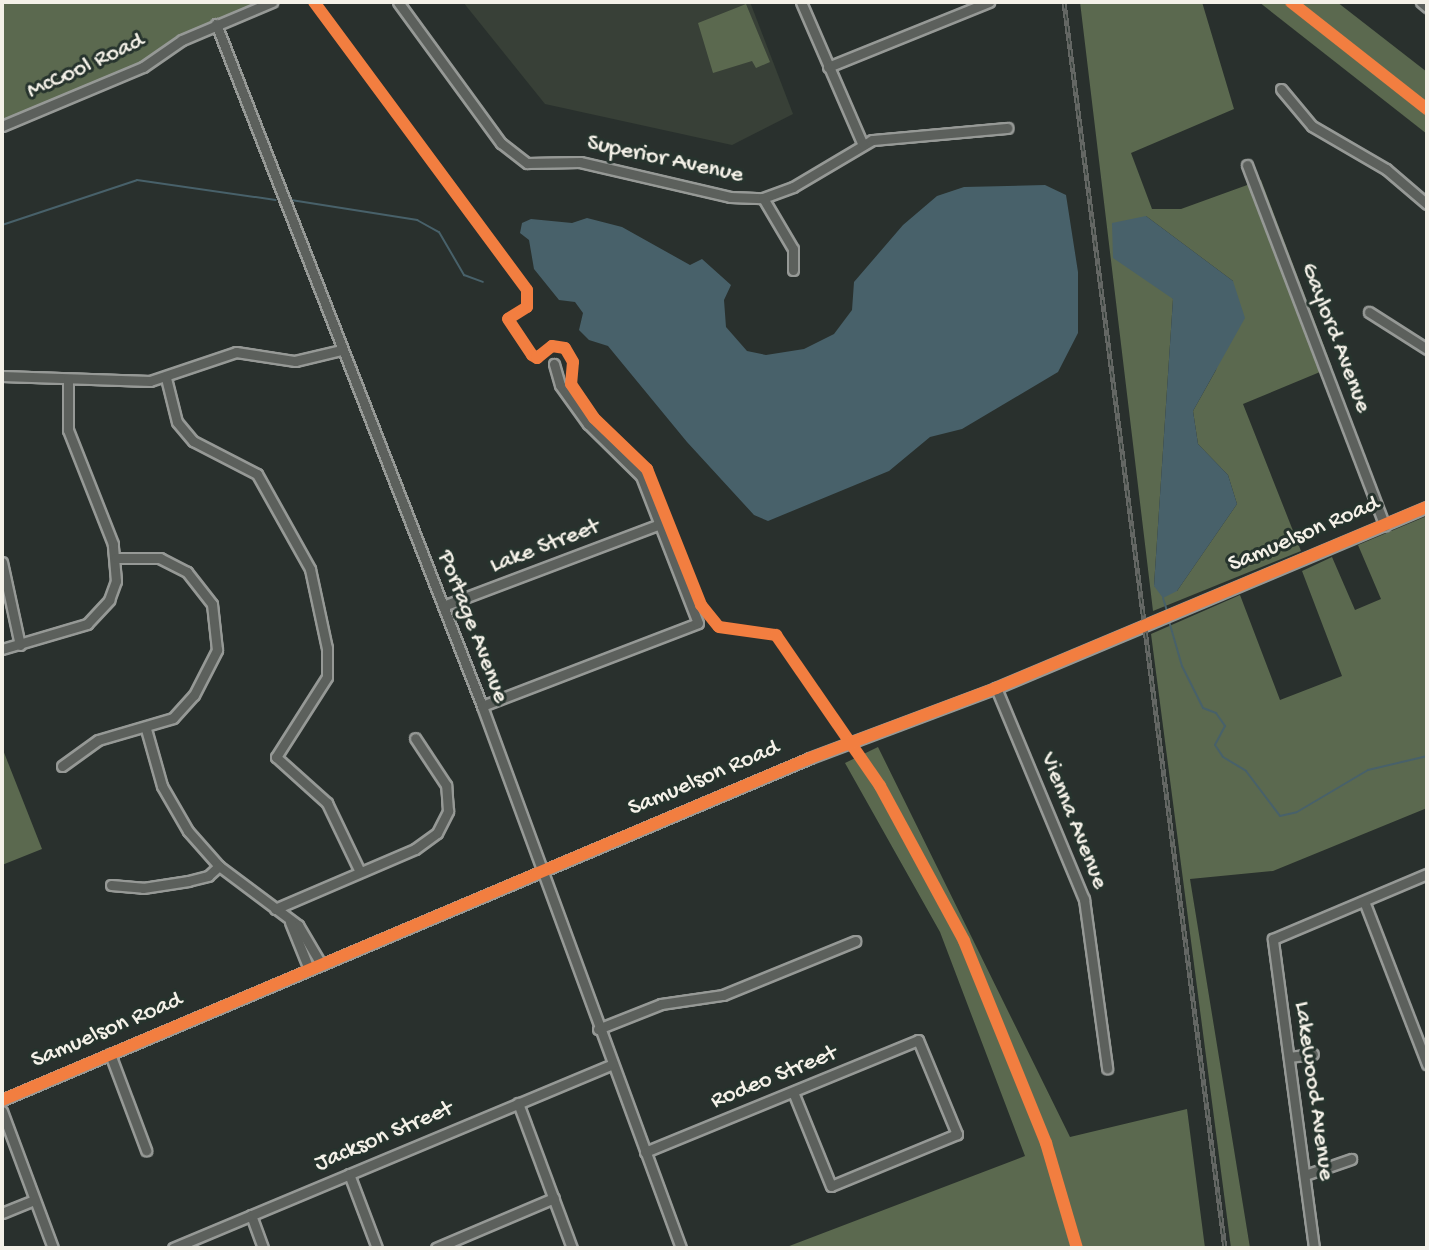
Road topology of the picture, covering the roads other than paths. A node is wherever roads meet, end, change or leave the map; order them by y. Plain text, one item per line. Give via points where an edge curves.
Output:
1 (272, 2) edge
2 (398, 2) edge
3 (801, 2) edge
4 (989, 2) edge
5 (1421, 2) edge
6 (1427, 7) edge
7 (216, 24) junction
8 (828, 67) junction
9 (1281, 89) dead end
10 (2, 126) edge
11 (1007, 128) dead end
12 (862, 143) junction
13 (1247, 165) dead end
14 (763, 198) junction
15 (1427, 204) edge
16 (793, 270) dead end
17 (1369, 312) dead end
18 (1427, 349) edge
19 (341, 350) junction
20 (554, 364) dead end
21 (2, 376) edge
22 (166, 378) junction
23 (68, 379) junction
24 (1427, 507) edge
25 (660, 524) junction
26 (1385, 526) junction
27 (116, 558) junction
28 (2, 562) edge
29 (443, 606) junction
30 (20, 645) junction
31 (2, 649) edge
32 (996, 688) junction
33 (482, 706) junction
34 (146, 729) junction
35 (415, 738) dead end
36 (62, 766) dead end
37 (219, 866) junction
38 (543, 870) junction
39 (360, 872) junction
40 (1427, 874) edge
41 (111, 885) dead end
42 (1364, 901) junction
43 (275, 909) junction
44 (290, 922) junction
45 (855, 941) dead end
46 (321, 964) junction
47 (309, 969) junction
48 (598, 1029) junction
49 (110, 1054) junction
50 (1313, 1054) dead end
51 (1289, 1057) junction
52 (612, 1064) junction
53 (1427, 1064) edge
54 (1107, 1068) dead end
55 (793, 1092) junction
56 (2, 1100) edge
57 (518, 1103) junction
58 (2, 1111) edge
59 (146, 1150) dead end
60 (645, 1152) junction
61 (1351, 1159) dead end
62 (349, 1174) junction
63 (1305, 1175) junction
64 (554, 1198) junction
65 (35, 1200) junction
66 (2, 1213) edge
67 (251, 1215) junction
68 (53, 1248) edge
69 (173, 1248) edge
70 (263, 1248) edge
71 (377, 1248) edge
72 (436, 1248) edge
73 (572, 1248) edge
74 (681, 1248) edge
75 (1314, 1248) edge

1 - 7 street, McCool Road
2 - 14 street, Superior Avenue via 518,160 580,162 730,197
3 - 8 street
4 - 8 street
5 - 6 street
7 - 10 street, McCool Road via 143,67
7 - 19 street, Portage Avenue
8 - 12 street
9 - 15 street via 1312,126 1386,169
11 - 12 street
12 - 14 street via 807,180
13 - 26 street, Gaylord Avenue
14 - 16 street via 793,249
17 - 18 street
19 - 22 street via 295,361 236,352
19 - 29 street, Portage Avenue
20 - 25 street via 560,385 588,424 641,476
21 - 23 street
22 - 23 street
22 - 39 street via 177,422 193,441 257,474 310,569 327,648 327,677 276,757 327,803
23 - 27 street via 68,430
24 - 26 street, Samuelson Road
25 - 29 street, Lake Street
25 - 33 street via 698,623
26 - 32 street, Samuelson Road
27 - 30 street via 113,592 95,618 76,630
27 - 34 street via 147,556 178,565 207,596 218,626 217,650 194,695 173,718
28 - 30 street
29 - 33 street, Portage Avenue
30 - 31 street
32 - 38 street, Samuelson Road via 810,758
32 - 54 street, Vienna Avenue via 1084,899
33 - 38 street, Portage Avenue
34 - 36 street via 98,740
34 - 37 street via 170,803
35 - 39 street via 446,785 444,822 427,842
37 - 41 street via 188,881 143,888
37 - 43 street
38 - 46 street, Samuelson Road
38 - 48 street, Portage Avenue
39 - 43 street
40 - 42 street
42 - 51 street, Lakewood Avenue via 1273,939
42 - 53 street
43 - 44 street
44 - 46 street via 298,925
44 - 47 street
45 - 48 street via 723,995 661,1004
46 - 47 street, Samuelson Road
47 - 49 street, Samuelson Road
48 - 52 street, Portage Avenue
49 - 56 street, Samuelson Road
49 - 59 street
50 - 51 street
51 - 63 street, Lakewood Avenue
52 - 57 street, Jackson Street
52 - 60 street, Portage Avenue
55 - 55 street, Rodeo Street via 831,1186 957,1134 918,1040
55 - 60 street, Rodeo Street
57 - 62 street, Jackson Street
57 - 64 street
58 - 65 street
60 - 74 street, Portage Avenue
61 - 63 street
62 - 67 street, Jackson Street
62 - 71 street
63 - 75 street, Lakewood Avenue
64 - 72 street
64 - 73 street
65 - 66 street
65 - 68 street
67 - 69 street, Jackson Street
67 - 70 street

